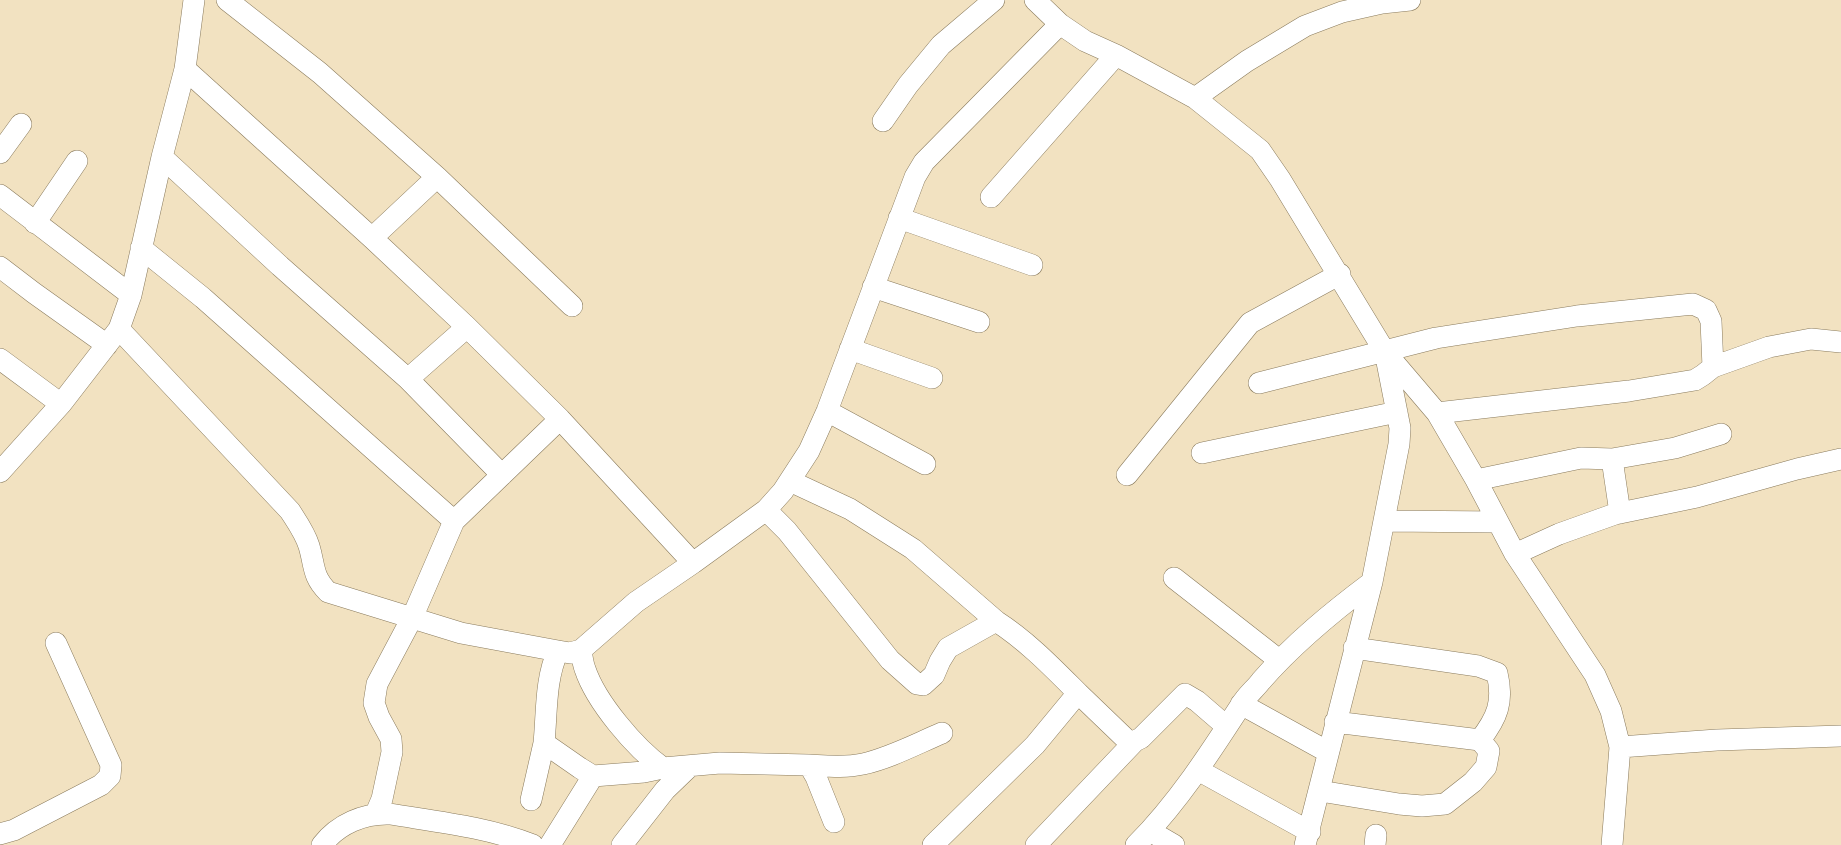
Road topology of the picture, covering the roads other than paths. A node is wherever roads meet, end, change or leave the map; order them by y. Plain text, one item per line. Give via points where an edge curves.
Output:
1 (194, 0) edge
2 (227, 0) edge
3 (994, 0) edge
4 (1035, 0) edge
5 (1410, 0) edge
6 (1382, 2) edge
7 (1060, 24) junction
8 (1116, 55) junction
9 (185, 69) junction
10 (1195, 98) junction
11 (883, 121) dead end
12 (21, 124) dead end
13 (0, 153) edge
14 (162, 157) junction
15 (77, 161) dead end
16 (437, 177) junction
17 (0, 195) edge
18 (991, 197) dead end
19 (899, 218) junction
20 (35, 223) junction
21 (372, 238) junction
22 (141, 248) junction
23 (1032, 265) dead end
24 (0, 267) edge
25 (1340, 274) junction
26 (873, 287) junction
27 (131, 295) junction
28 (572, 306) dead end
29 (979, 322) dead end
30 (467, 327) junction
31 (113, 337) junction
32 (1841, 342) edge
33 (850, 349) junction
34 (1385, 352) junction
35 (0, 359) edge
36 (1712, 367) junction
37 (932, 378) dead end
38 (408, 379) junction
39 (1259, 383) dead end
40 (61, 404) junction
41 (827, 411) junction
42 (1397, 412) junction
43 (1437, 413) junction
44 (560, 419) junction
45 (1721, 434) dead end
46 (1202, 453) dead end
47 (1612, 458) junction
48 (1841, 459) edge
49 (925, 464) dead end
50 (0, 472) edge
51 (502, 475) junction
52 (1127, 475) dead end
53 (1476, 480) junction
54 (790, 481) junction
55 (766, 510) junction
56 (1620, 513) junction
57 (454, 521) junction
58 (1384, 521) junction
59 (1498, 522) junction
60 (1515, 554) junction
61 (693, 564) junction
62 (1174, 578) dead end
63 (1372, 582) junction
64 (412, 618) junction
65 (996, 621) junction
66 (56, 644) dead end
67 (1354, 648) junction
68 (581, 650) junction
69 (558, 651) junction
70 (1279, 660) junction
71 (1078, 693) junction
72 (1241, 704) junction
73 (1335, 722) junction
74 (1226, 726) junction
75 (942, 733) dead end
76 (1841, 736) edge
77 (1480, 740) junction
78 (1135, 742) junction
79 (544, 743) junction
80 (1620, 747) junction
81 (1328, 752) junction
82 (809, 765) junction
83 (690, 766) junction
84 (663, 768) junction
85 (1198, 770) junction
86 (594, 776) junction
87 (1320, 791) junction
88 (531, 800) dead end
89 (376, 813) junction
90 (834, 822) dead end
91 (0, 834) edge
92 (1143, 838) edge
93 (1308, 838) edge
94 (322, 845) edge
95 (533, 845) edge
96 (550, 845) edge
97 (622, 845) edge
98 (932, 845) edge
99 (1036, 845) edge
100 (1174, 845) edge
101 (1612, 845) edge

1 - 9 street
2 - 16 street via 320,73
3 - 11 street via 941,45
4 - 7 street
5 - 6 street
6 - 10 street via 1305,26
7 - 8 street via 1085,41
7 - 19 street via 924,162
8 - 10 street
8 - 18 street
9 - 14 street
9 - 21 street
10 - 25 street via 1260,150
12 - 13 street
14 - 22 street
14 - 38 street
15 - 20 street
16 - 21 street
16 - 28 street
17 - 20 street
19 - 23 street
19 - 26 street
20 - 27 street
21 - 30 street
22 - 27 street
22 - 57 street via 231,323
24 - 31 street via 34,293
25 - 34 street
25 - 52 street via 1250,323
26 - 29 street
26 - 33 street
27 - 31 street
30 - 38 street
30 - 44 street
31 - 40 street
31 - 64 street via 290,511 309,545 313,571 328,592
32 - 36 street via 1811,340 1769,347
33 - 37 street
33 - 41 street
34 - 36 street via 1436,338 1577,316 1693,304 1706,310 1711,321
34 - 39 street
34 - 42 street
34 - 43 street
35 - 40 street
36 - 43 street via 1695,380 1629,391
38 - 51 street
40 - 50 street
41 - 49 street
41 - 54 street via 809,451
42 - 46 street
42 - 58 street via 1399,444
43 - 53 street
44 - 51 street
44 - 61 street
45 - 47 street via 1675,448
47 - 53 street via 1581,458
47 - 56 street
48 - 56 street via 1697,497
51 - 57 street
53 - 59 street
54 - 55 street
54 - 65 street via 850,509 913,549
55 - 61 street
55 - 65 street via 787,531 890,660 917,684 923,685 934,675 948,648
56 - 60 street via 1559,534
57 - 64 street
58 - 59 street
58 - 63 street
59 - 60 street
60 - 80 street via 1595,675 1611,711
61 - 68 street via 636,602
62 - 70 street
63 - 67 street
63 - 70 street via 1326,617
64 - 69 street via 461,633
64 - 89 street via 374,693 374,703 391,739 392,752
65 - 71 street via 1037,652
66 - 91 street via 111,765 110,776 101,785 14,830
67 - 73 street
67 - 77 street via 1478,666 1497,673 1501,688 1499,708
68 - 69 street via 570,653
68 - 84 street via 590,682 614,719 648,757
69 - 79 street via 552,664
70 - 72 street
71 - 78 street via 1129,742
71 - 98 street via 1035,745
72 - 74 street
72 - 81 street
73 - 77 street
73 - 81 street
74 - 78 street via 1185,694
74 - 85 street
75 - 82 street via 863,764
76 - 80 street
77 - 87 street via 1489,751 1486,767 1445,804 1399,804
78 - 99 street
79 - 86 street
79 - 88 street
80 - 101 street
81 - 87 street
82 - 83 street via 720,763
82 - 90 street
83 - 84 street
83 - 97 street via 665,790
84 - 86 street
85 - 92 street
85 - 93 street
86 - 96 street
87 - 93 street
89 - 94 street via 338,828
89 - 95 street via 478,828
92 - 100 street

